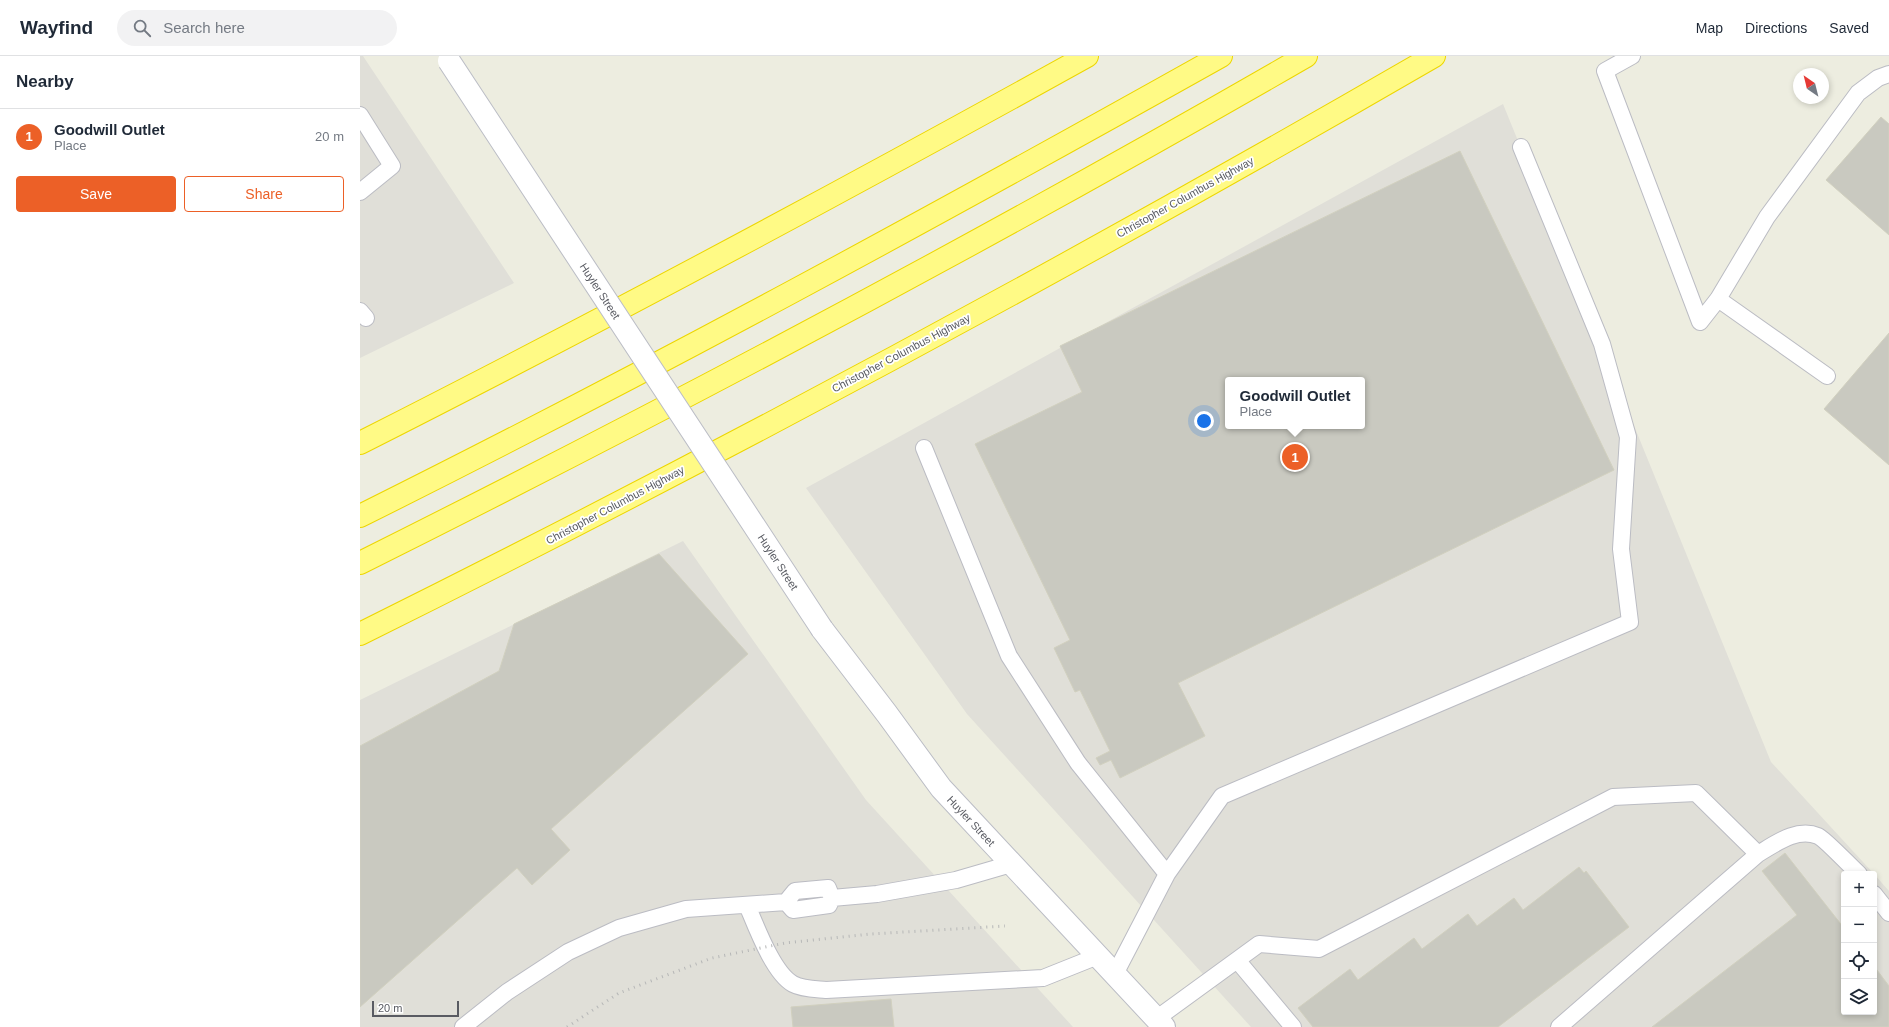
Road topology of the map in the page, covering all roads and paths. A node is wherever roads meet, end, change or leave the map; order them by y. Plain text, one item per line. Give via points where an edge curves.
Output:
1 (1087, 56) edge
2 (1221, 56) edge
3 (1306, 56) edge
4 (1434, 56) edge
5 (1632, 56) edge
6 (447, 58) edge
7 (1889, 74) edge
8 (360, 115) edge
9 (1521, 147) dead end
10 (360, 192) edge
11 (1718, 299) junction
12 (1827, 376) dead end
13 (360, 443) edge
14 (924, 448) dead end
15 (360, 516) edge
16 (360, 564) edge
17 (360, 634) edge
18 (1758, 854) junction
19 (1011, 864) junction
20 (1856, 871) edge
21 (1167, 874) junction
22 (1877, 898) edge
23 (747, 905) junction
24 (1889, 913) edge
25 (1098, 956) junction
26 (1237, 960) junction
27 (1115, 974) junction
28 (1160, 1023) edge
29 (463, 1027) edge
30 (1293, 1027) edge
31 (1559, 1027) edge

1 - 13 highway via 917,151 640,299
2 - 15 highway via 752,313
3 - 16 highway via 773,350 625,429
4 - 17 highway, Christopher Columbus Highway via 1356,102 891,359 548,540
5 - 11 lane via 1604,71 1700,322
6 - 19 street, Huyler Street, bridge via 822,630 941,788
7 - 11 lane via 1878,78 1858,93 1767,217
8 - 10 lane via 392,166
9 - 21 lane via 1602,344 1628,437 1621,549 1630,622 1222,796
11 - 12 lane
14 - 21 lane via 1008,656 1078,763
18 - 20 lane via 1786,838 1801,834 1818,836
18 - 26 lane via 1696,792 1613,797 1319,949 1260,944
18 - 31 lane
19 - 23 lane via 956,880 877,894 832,898 828,888 795,891 786,902
19 - 25 street, Huyler Street
21 - 27 lane
22 - 24 lane
23 - 25 lane via 774,962 793,984 809,988 826,990 1043,978
23 - 29 lane via 686,909 619,928 568,952 507,992
25 - 27 street, Huyler Street
26 - 28 lane
26 - 30 lane
27 - 28 street, Huyler Street

